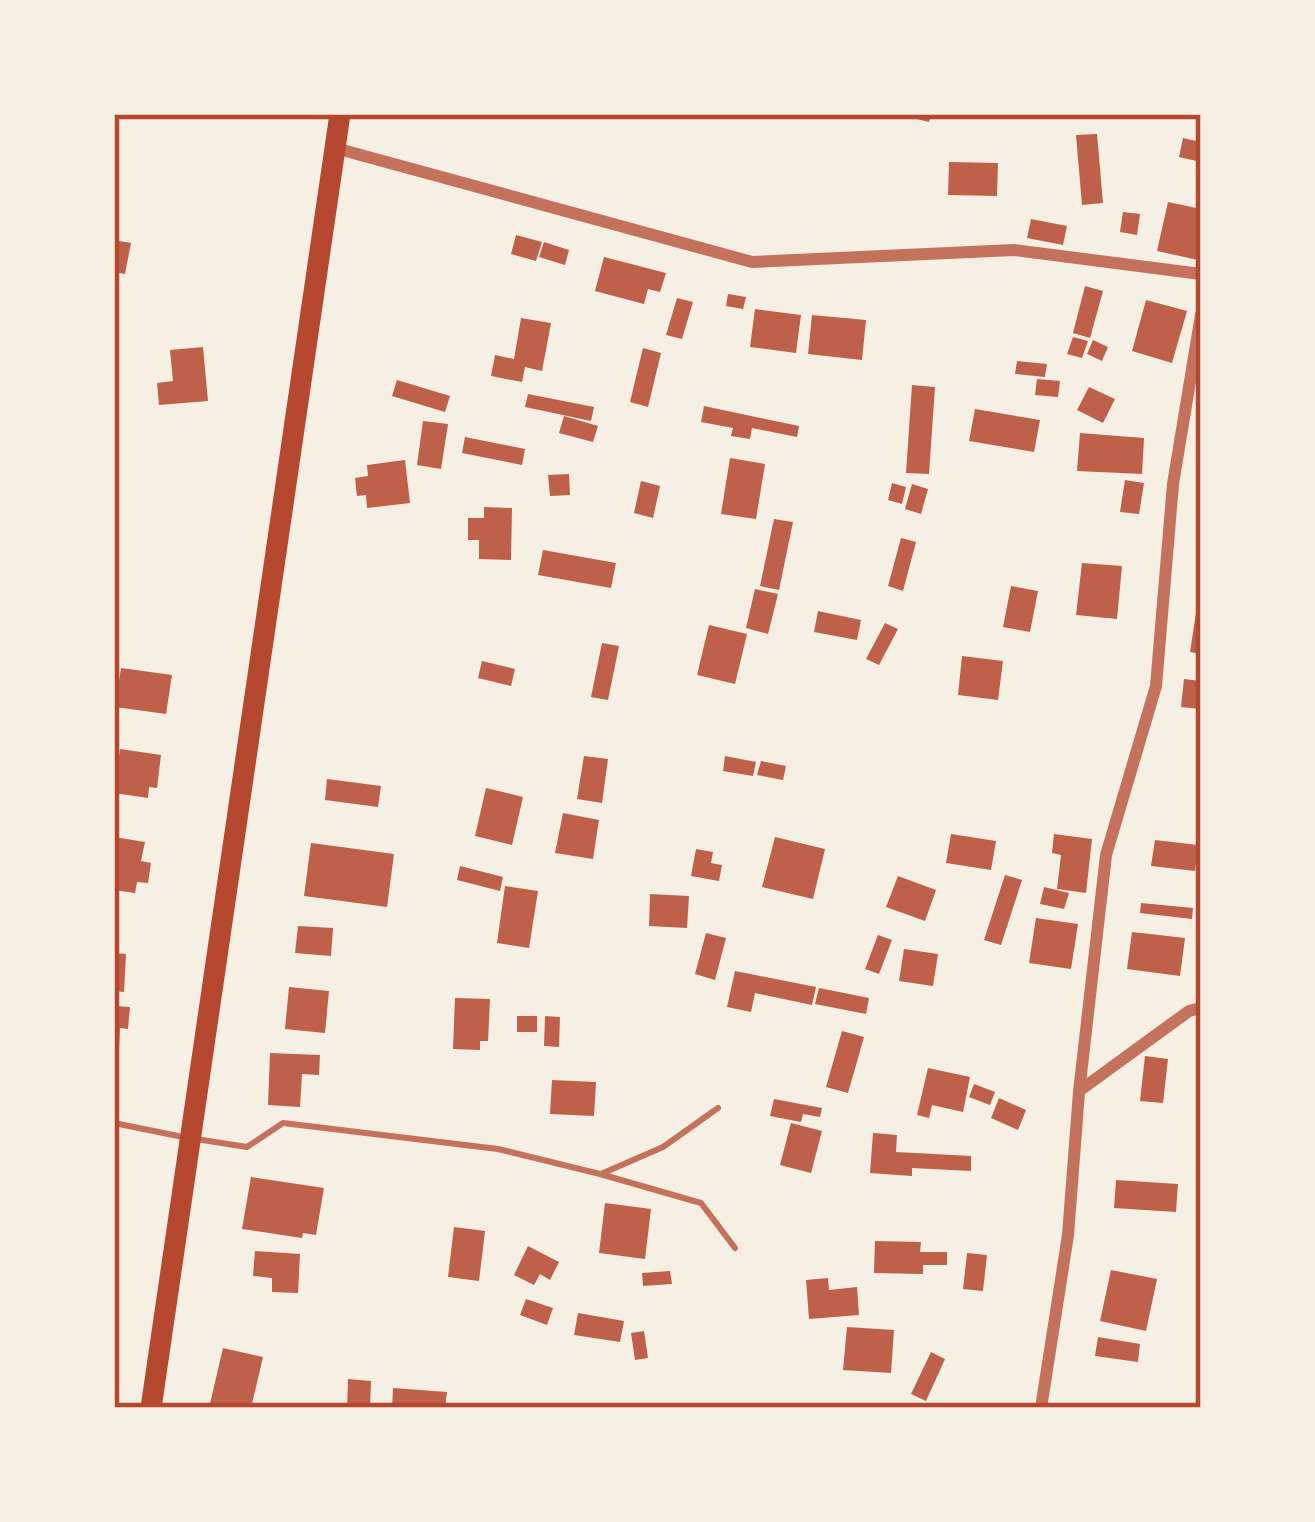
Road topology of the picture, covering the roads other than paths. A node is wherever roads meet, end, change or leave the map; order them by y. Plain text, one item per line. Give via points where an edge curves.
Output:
1 (340, 114) edge
2 (335, 148) junction
3 (1201, 274) edge
4 (1201, 315) edge
5 (1201, 1008) edge
6 (1079, 1092) junction
7 (718, 1108) dead end
8 (114, 1123) edge
9 (189, 1138) junction
10 (600, 1174) junction
11 (735, 1248) dead end
12 (152, 1408) edge
13 (1041, 1408) edge

1 - 2 main road
2 - 3 street via 752,262 1014,250
2 - 9 main road
4 - 6 street via 1173,484 1156,686 1106,855
5 - 6 street
6 - 13 street via 1068,1235
7 - 10 lane via 663,1147
8 - 9 lane
9 - 10 lane via 247,1147 283,1123 498,1149
9 - 12 main road
10 - 11 lane via 701,1203

